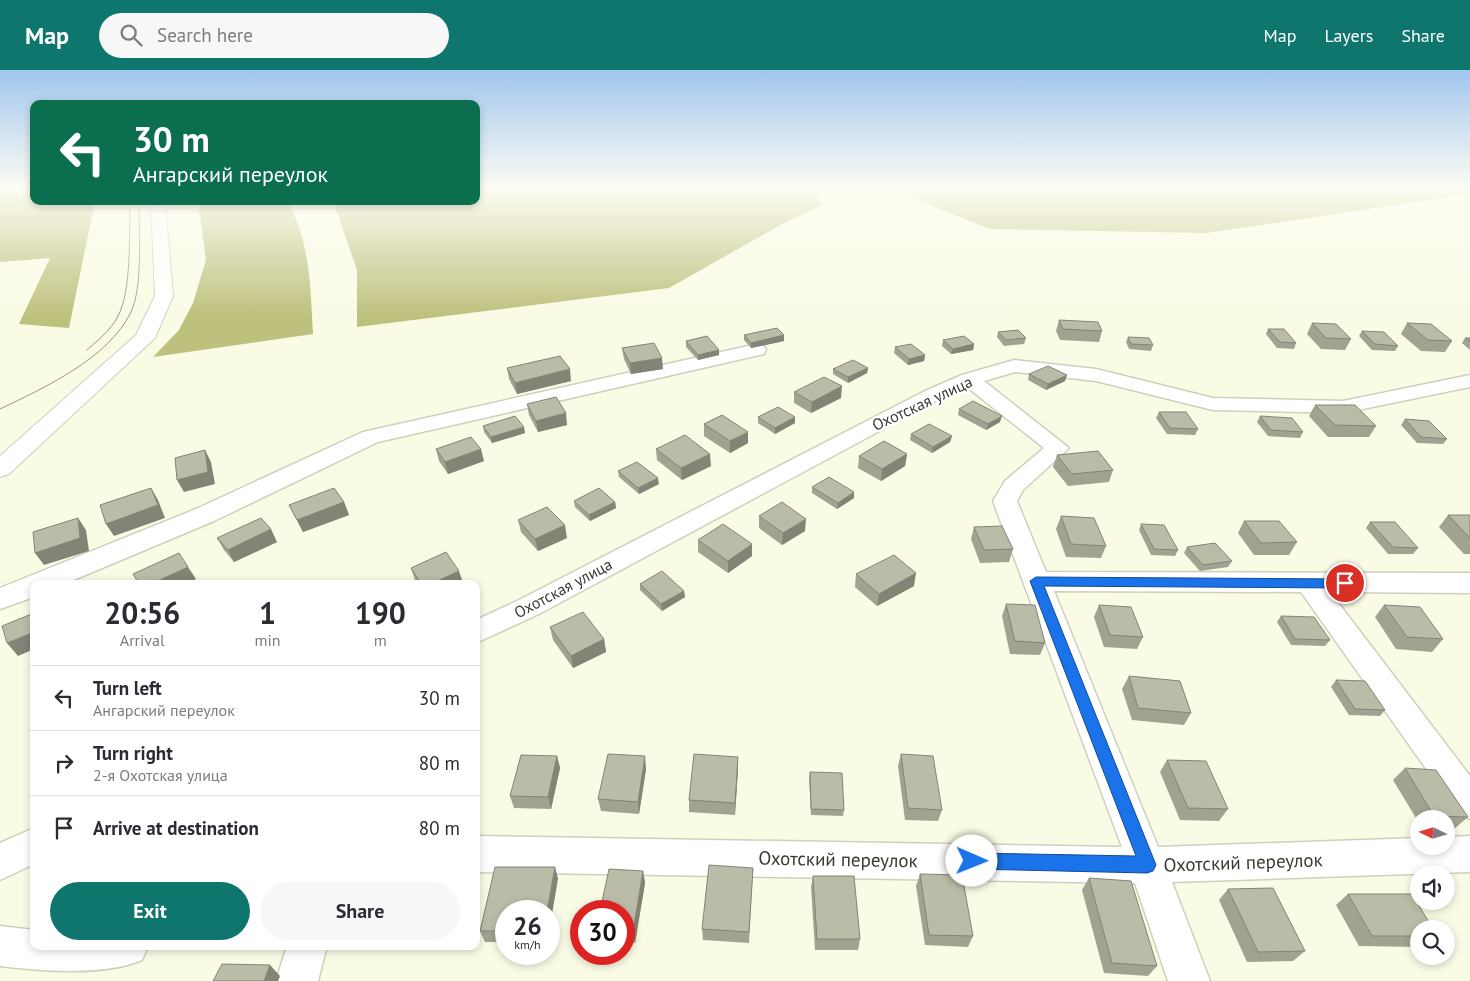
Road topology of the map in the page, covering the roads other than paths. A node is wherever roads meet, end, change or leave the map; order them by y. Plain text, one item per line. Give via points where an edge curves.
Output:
1 (160, 232) edge
2 (758, 350) dead end
3 (969, 379) junction
4 (1470, 381) edge
5 (0, 469) edge
6 (48, 580) edge
7 (1036, 581) junction
8 (1309, 583) junction
9 (1470, 583) edge
10 (30, 588) edge
11 (0, 600) edge
12 (480, 630) edge
13 (1470, 803) edge
14 (30, 846) edge
15 (480, 854) edge
16 (1470, 854) edge
17 (0, 862) edge
18 (1147, 865) junction
19 (0, 946) edge
20 (30, 950) edge
21 (30, 950) edge
22 (73, 950) edge
23 (306, 950) edge
24 (297, 981) edge
25 (1189, 981) edge

1 - 5 main road via 164,296 145,338
2 - 6 street via 371,437 205,515
3 - 4 street, Охотская улица via 1014,366 1096,375 1213,404 1342,407
3 - 7 street via 1058,448 1012,486 1004,501
3 - 12 street, Охотская улица via 932,395
7 - 8 street
7 - 18 street
8 - 9 street
8 - 13 street
10 - 11 street
14 - 17 street
15 - 18 street, Охотский переулок
16 - 18 street, Охотский переулок
18 - 25 street
19 - 20 street
21 - 22 street
23 - 24 street

